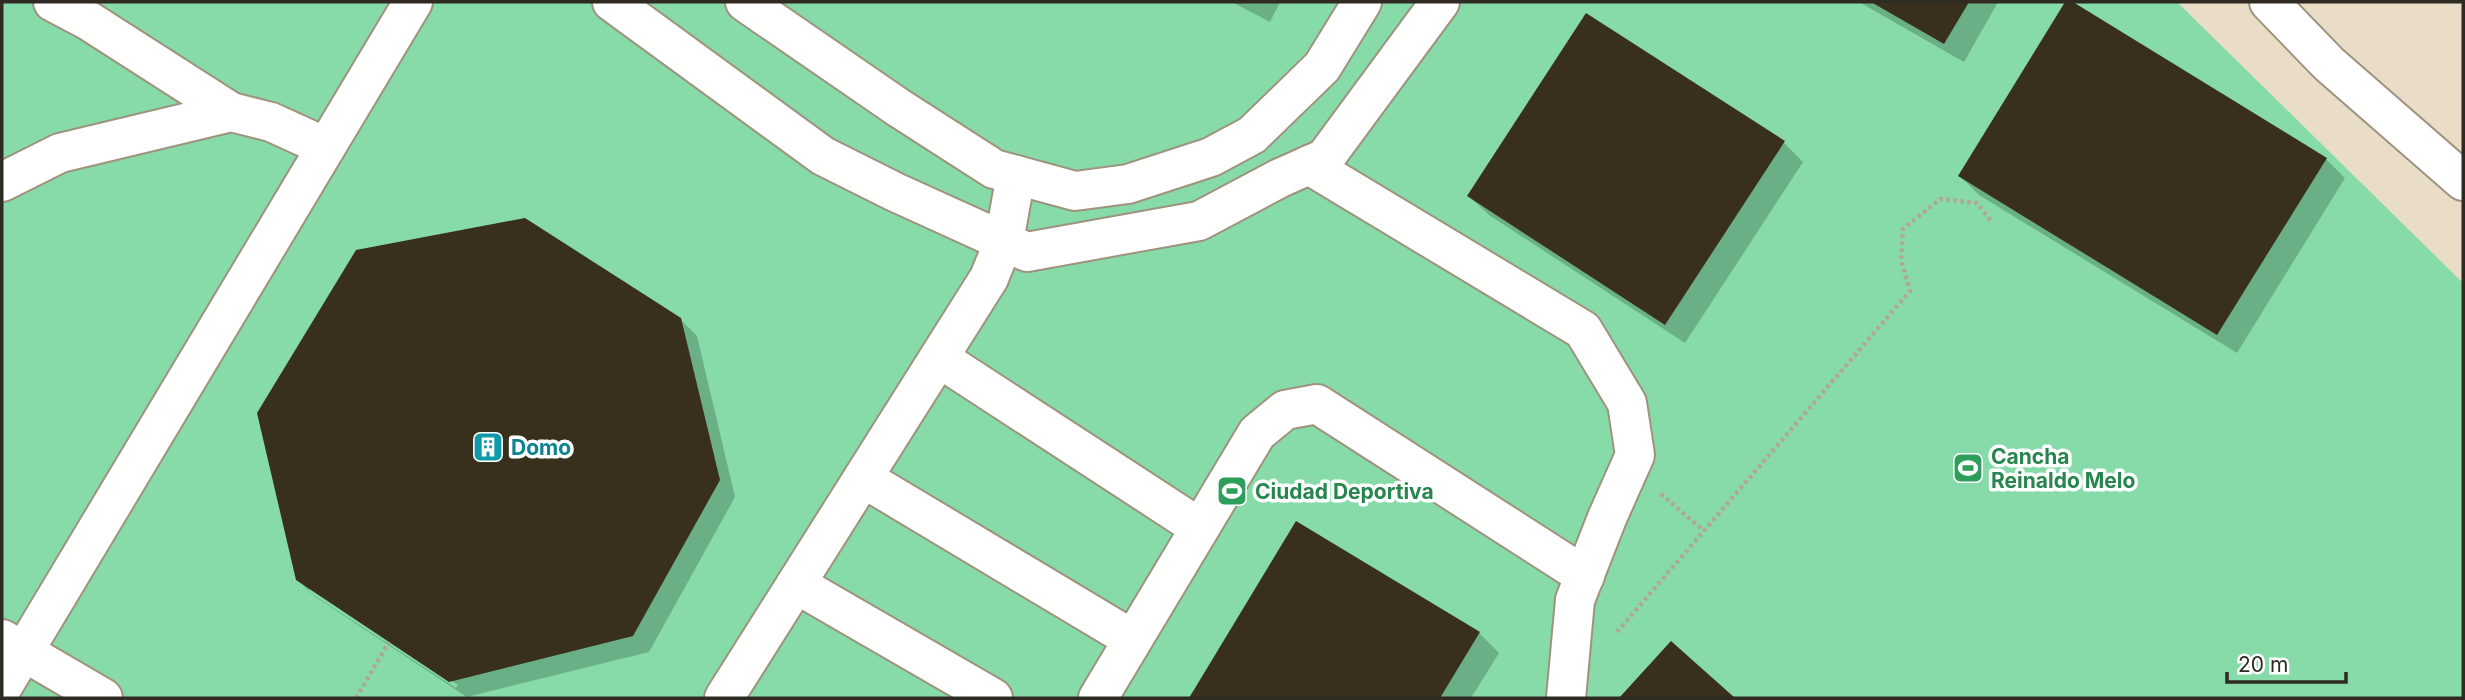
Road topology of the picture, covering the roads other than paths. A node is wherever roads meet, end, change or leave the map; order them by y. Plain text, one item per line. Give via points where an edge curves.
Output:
1 (53, 2) edge
2 (413, 2) edge
3 (611, 2) edge
4 (745, 2) edge
5 (1362, 2) edge
6 (1440, 2) edge
7 (2269, 2) edge
8 (231, 112) junction
9 (326, 147) junction
10 (1309, 165) junction
11 (1016, 175) junction
12 (2463, 181) edge
13 (2, 182) edge
14 (1003, 241) junction
15 (939, 358) junction
16 (863, 478) junction
17 (1199, 528) junction
18 (1585, 576) junction
19 (796, 584) junction
20 (1132, 639) junction
21 (13, 645) edge
22 (2, 688) edge
23 (103, 698) edge
24 (724, 698) edge
25 (993, 698) edge
26 (1098, 698) edge
27 (1566, 698) edge

1 - 8 street
2 - 9 street
3 - 14 street via 823,156
4 - 11 street via 970,154 994,169
5 - 11 street via 1322,67 1252,135 1211,157 1128,184 1075,191
6 - 10 street via 1325,158
7 - 12 street via 2329,64
8 - 9 street via 271,122
8 - 13 street via 60,153
9 - 21 street
10 - 14 street via 1199,221 1027,252
10 - 18 street via 1583,330 1627,403 1635,455
11 - 14 street
14 - 15 street via 989,278
15 - 16 street
15 - 17 street
16 - 19 street
16 - 20 street
17 - 18 street via 1256,433 1285,410 1317,404
17 - 20 street
18 - 27 street via 1575,600
19 - 24 street
19 - 25 street
20 - 26 street
21 - 22 street
21 - 23 street

